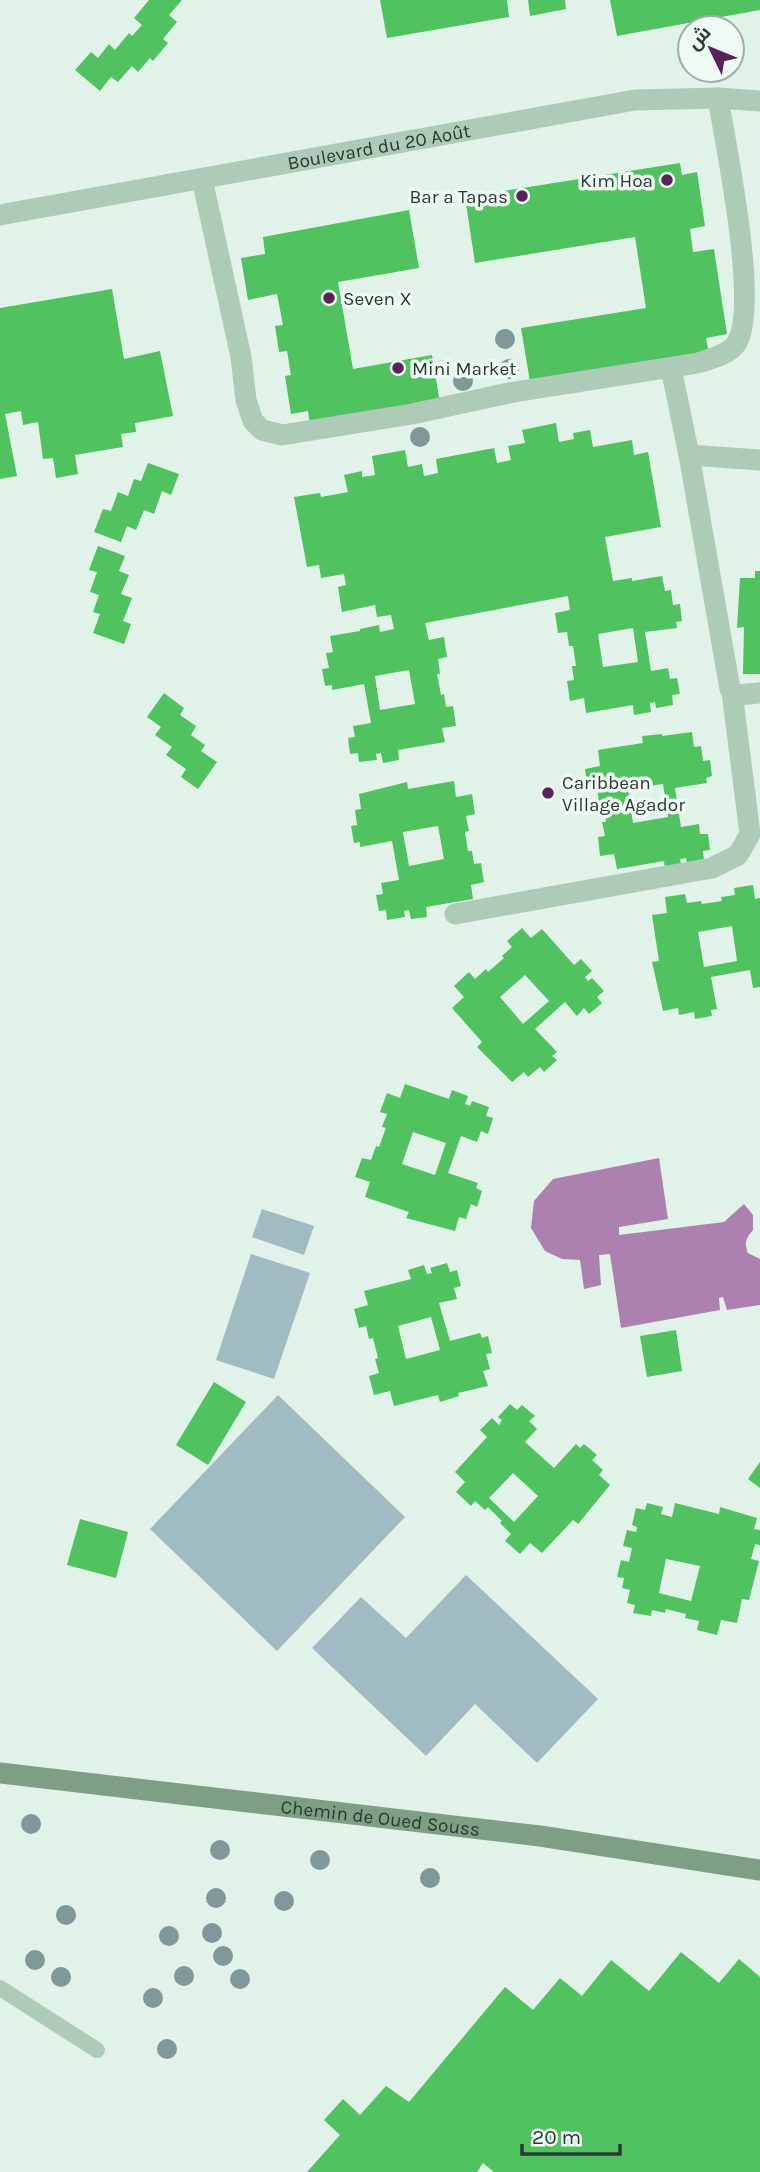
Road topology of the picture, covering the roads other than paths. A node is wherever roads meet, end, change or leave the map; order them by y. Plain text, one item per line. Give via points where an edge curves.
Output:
1 (718, 98) junction
2 (760, 101) edge
3 (202, 179) junction
4 (0, 215) edge
5 (671, 368) junction
6 (689, 455) junction
7 (760, 460) edge
8 (733, 692) junction
9 (760, 693) edge
10 (454, 914) dead end
11 (0, 1773) edge
12 (760, 1870) edge
13 (0, 1988) edge
14 (97, 2050) dead end

1 - 2 street, Boulevard du 20 Août
1 - 3 street, Boulevard du 20 Août via 635,100
1 - 5 street via 748,286 745,325 736,344 720,356
3 - 4 street, Boulevard du 20 Août
3 - 5 street via 242,357 247,400 253,421 262,430 282,435
5 - 6 street
6 - 7 street
6 - 8 street
8 - 9 street
8 - 10 street via 750,834 738,855 712,868
11 - 12 street, Chemin de Oued Souss via 540,1836
13 - 14 lane

